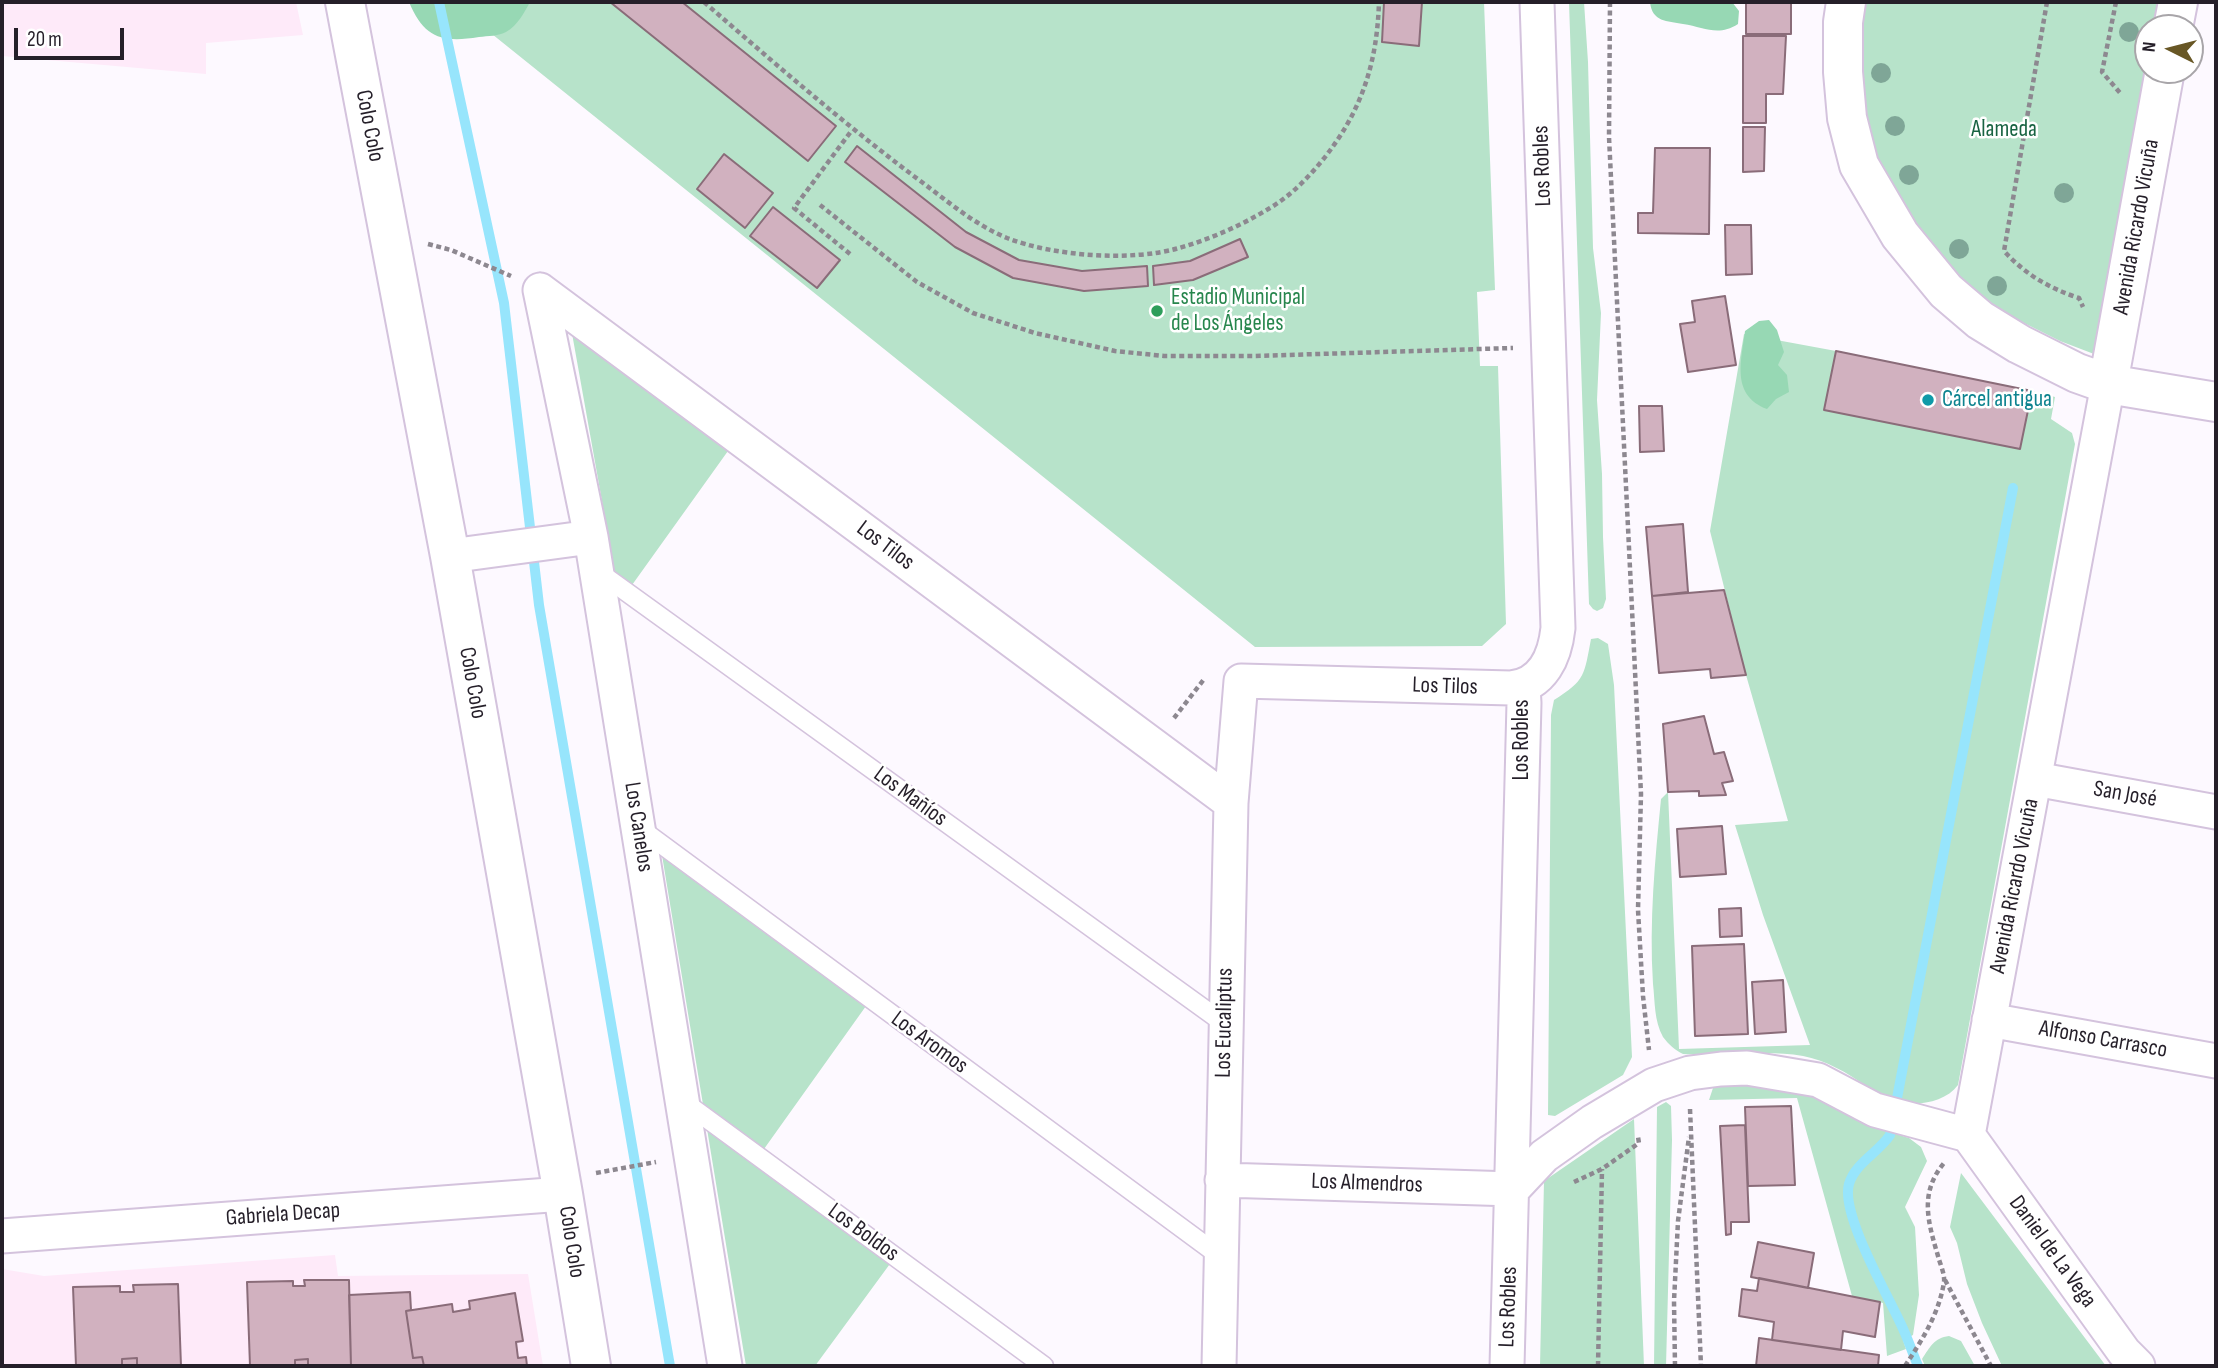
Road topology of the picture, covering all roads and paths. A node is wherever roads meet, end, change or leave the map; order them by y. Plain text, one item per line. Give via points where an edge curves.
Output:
1 (345, 2) edge
2 (704, 2) edge
3 (1379, 2) edge
4 (1537, 2) edge
5 (1611, 2) edge
6 (1846, 2) edge
7 (2048, 2) edge
8 (2162, 84) edge
9 (852, 130) junction
10 (820, 205) dead end
11 (451, 250) dead end
12 (850, 254) dead end
13 (526, 283) junction
14 (2085, 311) dead end
15 (1496, 348) dead end
16 (2108, 384) junction
17 (2216, 402) edge
18 (591, 537) junction
19 (467, 554) junction
20 (596, 570) junction
21 (1241, 681) joint
22 (1523, 687) junction
23 (2035, 779) junction
24 (1231, 803) junction
25 (2216, 812) edge
26 (638, 827) junction
27 (1989, 1020) junction
28 (1225, 1024) junction
29 (2216, 1060) edge
30 (1690, 1073) junction
31 (1654, 1085) junction
32 (682, 1100) junction
33 (1690, 1126) junction
34 (1968, 1135) junction
35 (657, 1161) dead end
36 (1602, 1169) dead end
37 (610, 1171) dead end
38 (1222, 1180) junction
39 (1513, 1189) junction
40 (563, 1194) junction
41 (2, 1236) edge
42 (1221, 1257) junction
43 (1945, 1280) junction
44 (727, 1364) edge
45 (591, 1366) edge
46 (1044, 1366) edge
47 (1219, 1366) edge
48 (1507, 1366) edge
49 (1598, 1366) edge
50 (1675, 1366) edge
51 (1701, 1366) edge
52 (1905, 1366) edge
53 (1991, 1366) edge
54 (2138, 1366) edge

1 - 19 main road, Colo Colo
2 - 9 path
3 - 9 path via 1371,65 1358,107 1331,150 1286,198 1242,225 1177,249 1098,255 1006,238 976,223
4 - 22 street, Los Robles via 1558,628 1554,655 1536,679
5 - 31 path via 1609,137 1641,794 1638,910
6 - 16 main road via 1843,72 1847,118 1859,165 1900,235 1946,291 1980,320 2030,350
7 - 14 path via 2004,251 2035,279 2079,298
8 - 16 main road, Avenida Ricardo Vicuña
9 - 12 path via 794,208
10 - 15 path via 917,282 972,313 1115,351 1254,356
11 - 13 path
13 - 18 street, Los Canelos
13 - 24 street, Los Tilos
16 - 17 main road
16 - 23 street, Avenida Ricardo Vicuña
18 - 19 street
18 - 20 street, Los Canelos
19 - 40 main road, Colo Colo
20 - 26 street, Los Canelos
20 - 28 lane, Los Mañíos
21 - 22 street, Los Tilos
21 - 24 street, Los Eucaliptus
22 - 39 street, Los Robles
23 - 25 street, San José
23 - 27 street, Avenida Ricardo Vicuña
24 - 28 street, Los Eucaliptus
26 - 32 street, Los Canelos
26 - 42 lane, Los Aromos
27 - 29 street, Alfonso Carrasco
27 - 34 street, Avenida Ricardo Vicuña
28 - 38 street, Los Eucaliptus
30 - 31 street
30 - 33 path
30 - 34 street via 1747,1068 1818,1080 1875,1110
31 - 39 street via 1544,1156
32 - 44 street, Los Canelos
32 - 46 lane, Los Boldos
33 - 50 path via 1678,1220
33 - 51 path
34 - 43 path via 1935,1174 1930,1189 1928,1221
34 - 54 street, Daniel de La Vega
35 - 37 path
36 - 49 path
38 - 39 street, Los Almendros
38 - 42 street, Los Eucaliptus
39 - 48 street, Los Robles
40 - 41 street, Gabriela Decap
40 - 45 main road, Colo Colo
42 - 47 street, Los Eucaliptus
43 - 52 path via 1928,1331
43 - 53 path

